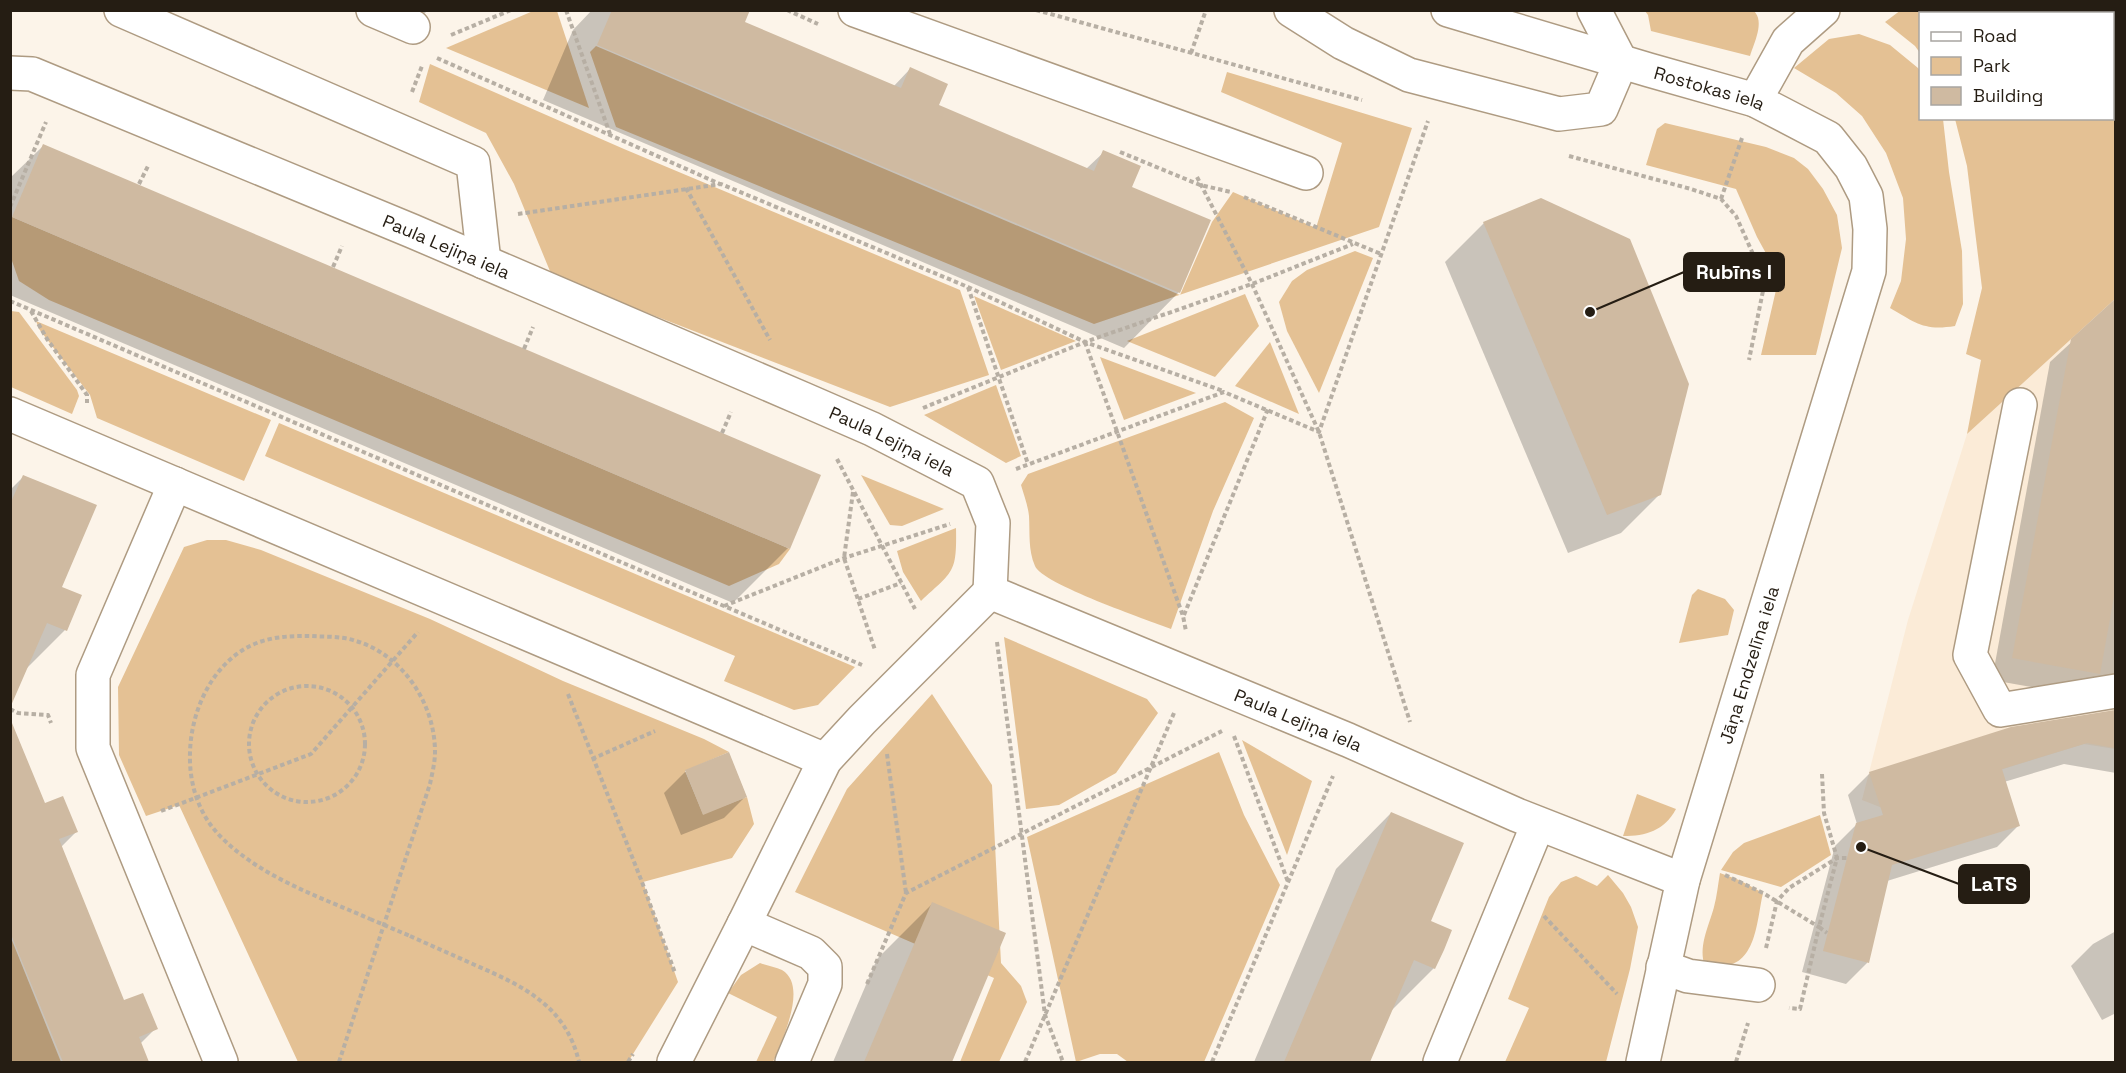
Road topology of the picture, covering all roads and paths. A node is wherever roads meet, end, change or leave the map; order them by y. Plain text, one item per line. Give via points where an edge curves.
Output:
1 (121, 10) edge
2 (373, 10) edge
3 (511, 10) edge
4 (566, 10) edge
5 (855, 10) edge
6 (1036, 10) edge
7 (1206, 10) edge
8 (1291, 10) edge
9 (1448, 10) edge
10 (1594, 10) edge
11 (1823, 10) edge
12 (427, 40) junction
13 (1191, 53) junction
14 (1621, 62) junction
15 (10, 73) edge
16 (1755, 99) junction
17 (1366, 101) dead end
18 (1429, 118) dead end
19 (47, 119) dead end
20 (1181, 128) junction
21 (610, 135) junction
22 (1567, 155) dead end
23 (1306, 173) dead end
24 (721, 184) junction
25 (1200, 185) junction
26 (686, 188) junction
27 (1233, 192) dead end
28 (1244, 196) dead end
29 (1721, 200) junction
30 (10, 207) edge
31 (479, 220) junction
32 (1353, 244) junction
33 (1381, 254) junction
34 (484, 262) junction
35 (1869, 271) joint
36 (1252, 284) junction
37 (968, 287) junction
38 (10, 301) edge
39 (31, 310) junction
40 (1085, 342) junction
41 (1749, 360) dead end
42 (999, 378) junction
43 (1224, 392) junction
44 (803, 399) junction
45 (2020, 405) dead end
46 (1268, 409) junction
47 (918, 410) dead end
48 (10, 414) edge
49 (1117, 431) junction
50 (1319, 432) junction
51 (87, 447) junction
52 (834, 453) dead end
53 (1028, 464) junction
54 (1012, 470) dead end
55 (175, 484) junction
56 (854, 490) junction
57 (953, 523) dead end
58 (882, 546) junction
59 (844, 558) junction
60 (901, 583) junction
61 (990, 592) junction
62 (858, 599) junction
63 (724, 606) junction
64 (917, 614) dead end
65 (1183, 616) junction
66 (422, 627) dead end
67 (996, 636) dead end
68 (877, 656) dead end
69 (393, 661) junction
70 (867, 667) dead end
71 (1190, 675) junction
72 (2115, 691) edge
73 (567, 692) dead end
74 (52, 704) dead end
75 (351, 708) junction
76 (18, 712) dead end
77 (48, 715) dead end
78 (10, 716) edge
79 (1413, 730) dead end
80 (655, 731) dead end
81 (1348, 740) junction
82 (887, 750) dead end
83 (592, 759) junction
84 (825, 760) junction
85 (1150, 768) junction
86 (1322, 773) dead end
87 (257, 774) junction
88 (1822, 774) dead end
89 (1332, 779) junction
90 (196, 797) junction
91 (124, 824) junction
92 (1538, 824) junction
93 (1022, 834) junction
94 (1837, 858) junction
95 (1847, 858) dead end
96 (1683, 880) junction
97 (1288, 882) junction
98 (1512, 888) junction
99 (906, 893) junction
100 (744, 924) junction
101 (1827, 933) dead end
102 (1663, 967) junction
103 (678, 982) dead end
104 (1758, 985) joint
105 (866, 988) dead end
106 (1046, 1014) junction
107 (1649, 1028) junction
108 (634, 1052) dead end
109 (221, 1062) edge
110 (339, 1062) edge
111 (579, 1062) edge
112 (628, 1062) edge
113 (674, 1062) edge
114 (792, 1062) edge
115 (1025, 1062) edge
116 (1063, 1062) edge
117 (1212, 1062) edge
118 (1440, 1062) edge
119 (1643, 1062) edge

1 - 31 street via 473,163
2 - 12 street
3 - 12 path
4 - 21 path
5 - 20 street
6 - 13 path
7 - 13 path
8 - 14 street via 1343,43 1409,75 1559,114 1601,109
9 - 14 street, Rostokas iela
10 - 14 street
11 - 16 street via 1788,41
12 - 21 path
13 - 17 path
14 - 16 street, Rostokas iela
15 - 34 street, Paula Lejiņa iela via 32,74
16 - 29 path
16 - 35 street, Rostokas iela via 1828,138 1851,167 1866,196
18 - 33 path
19 - 30 path
20 - 23 street
20 - 25 path
21 - 24 path
22 - 29 path
24 - 26 path
24 - 37 path
25 - 27 path
25 - 36 path
26 - 31 path
26 - 44 path
28 - 32 path
29 - 41 path via 1736,216 1765,280
31 - 34 street
32 - 33 path
32 - 36 path
33 - 50 path
34 - 44 street, Paula Lejiņa iela
35 - 96 street, Jāņa Endzelīna iela
36 - 40 path
36 - 50 path
37 - 40 path
37 - 42 path
38 - 39 path
39 - 51 path via 87,395
39 - 63 path
40 - 42 path
40 - 43 path
40 - 49 path
42 - 47 path
42 - 53 path
43 - 46 path
43 - 49 path
44 - 61 street, Paula Lejiņa iela via 977,483 993,523
45 - 72 street via 1970,655 2000,710
46 - 50 path
46 - 65 path
48 - 51 street
49 - 53 path
49 - 65 path
50 - 79 path
51 - 55 street
52 - 56 path
53 - 54 path
55 - 84 street
55 - 91 street via 93,675 93,748
56 - 58 path
56 - 59 path
57 - 58 path
58 - 59 path
58 - 60 path
59 - 62 path
59 - 63 path
60 - 62 path
60 - 64 path
61 - 71 street, Paula Lejiņa iela
61 - 84 street
62 - 68 path
63 - 70 path
65 - 71 path
66 - 69 path
67 - 93 path
69 - 75 path
69 - 90 path via 355,640 332,637 265,640 242,651 222,667 197,711 189,773
69 - 110 path via 412,681 425,705 435,755 430,784
71 - 81 street, Paula Lejiņa iela
71 - 85 path
73 - 83 path
74 - 77 path
75 - 87 path via 311,754
75 - 87 path via 329,691 309,686 289,688 271,698 257,713 249,731 249,752
75 - 87 path via 365,736 364,757 356,776 342,791 324,800 304,803 267,788
76 - 78 path
80 - 83 path
81 - 89 path
81 - 92 street, Paula Lejiņa iela
82 - 99 path
83 - 103 path
84 - 100 street
85 - 93 path
85 - 97 path via 1231,727
85 - 106 path
86 - 89 path
87 - 90 path
88 - 94 path via 1824,813
89 - 97 path
90 - 91 path
90 - 111 path, bridge via 222,839 284,882 526,989 564,1025
91 - 109 street
92 - 96 street, Paula Lejiņa iela
92 - 98 street
93 - 99 path
93 - 106 path
94 - 95 path
94 - 101 path via 1819,927
94 - 104 path via 1789,888 1777,901
96 - 102 street, Jāņa Endzelīna iela
97 - 117 path
98 - 107 path via 1543,915
98 - 118 street
99 - 105 path
100 - 113 street
100 - 114 street via 811,953 825,967 825,984
102 - 104 street via 1688,976
102 - 107 street, Jāņa Endzelīna iela
106 - 115 path
106 - 116 path
107 - 119 street, Jāņa Endzelīna iela
108 - 112 path

